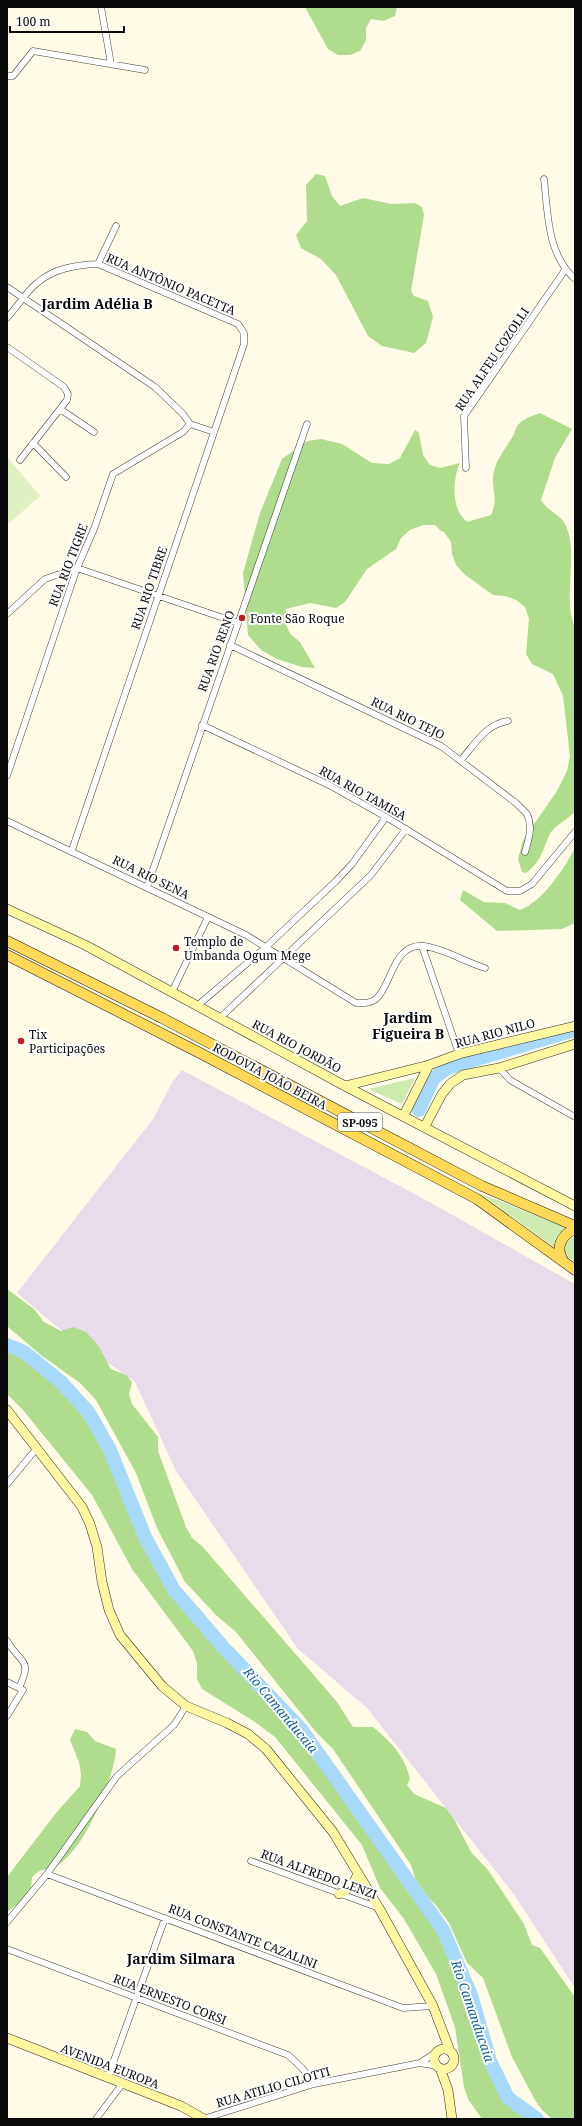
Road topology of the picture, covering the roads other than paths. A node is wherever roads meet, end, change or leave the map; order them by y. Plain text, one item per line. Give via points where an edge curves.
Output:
1 (101, 7) edge
2 (111, 64) junction
3 (145, 70) dead end
4 (7, 76) edge
5 (544, 179) dead end
6 (116, 226) dead end
7 (98, 264) junction
8 (565, 270) junction
9 (575, 279) edge
10 (7, 287) edge
11 (23, 299) junction
12 (7, 318) edge
13 (244, 333) joint
14 (7, 347) edge
15 (60, 409) junction
16 (190, 424) junction
17 (307, 424) dead end
18 (94, 432) dead end
19 (214, 432) junction
20 (33, 443) junction
21 (20, 460) dead end
22 (466, 468) dead end
23 (66, 477) dead end
24 (77, 568) junction
25 (158, 596) junction
26 (7, 614) edge
27 (238, 623) junction
28 (230, 646) junction
29 (508, 721) dead end
30 (202, 725) junction
31 (461, 760) junction
32 (7, 776) edge
33 (386, 817) junction
34 (7, 821) edge
35 (406, 829) junction
36 (575, 832) edge
37 (72, 850) junction
38 (525, 852) dead end
39 (146, 887) junction
40 (7, 909) edge
41 (208, 917) junction
42 (7, 941) edge
43 (422, 946) junction
44 (266, 947) junction
45 (7, 955) edge
46 (282, 958) junction
47 (485, 968) dead end
48 (172, 992) junction
49 (197, 1006) junction
50 (220, 1018) junction
51 (575, 1026) edge
52 (575, 1044) edge
53 (459, 1054) junction
54 (429, 1065) junction
55 (499, 1068) junction
56 (345, 1086) junction
57 (404, 1115) junction
58 (575, 1117) edge
59 (425, 1126) junction
60 (575, 1206) edge
61 (575, 1228) edge
62 (564, 1262) junction
63 (575, 1269) edge
64 (7, 1410) edge
65 (37, 1448) junction
66 (7, 1484) edge
67 (7, 1641) edge
68 (10, 1649) edge
69 (7, 1682) edge
70 (19, 1688) junction
71 (186, 1706) junction
72 (7, 1716) edge
73 (251, 1861) dead end
74 (358, 1873) junction
75 (47, 1874) junction
76 (339, 1894) junction
77 (379, 1908) junction
78 (165, 1918) junction
79 (7, 1922) edge
80 (7, 1949) edge
81 (136, 1998) junction
82 (432, 2006) junction
83 (444, 2032) junction
84 (7, 2038) edge
85 (450, 2051) junction
86 (436, 2052) junction
87 (420, 2063) junction
88 (452, 2064) junction
89 (438, 2067) junction
90 (108, 2077) junction
91 (123, 2083) junction
92 (314, 2084) junction
93 (448, 2090) junction
94 (96, 2119) edge
95 (203, 2119) edge
96 (452, 2119) edge

1 - 2 street
2 - 3 street
2 - 4 street via 33,51 13,76
5 - 8 street via 549,228 555,251
6 - 7 street
7 - 11 street, RUA ANTÔNIO PACETTA via 76,265 53,273 37,283
7 - 13 street, RUA ANTÔNIO PACETTA via 238,324
8 - 9 street
8 - 22 street, RUA ALFEU COZOLLI via 464,416
10 - 11 street
11 - 12 street, RUA ANTÔNIO PACETTA
11 - 16 street via 155,387
13 - 19 street, RUA RIO TIBRE via 244,344
14 - 15 street via 64,387 68,394
15 - 18 street
15 - 20 street
16 - 19 street
16 - 24 street, RUA RIO TIGRE via 183,432 113,474
17 - 27 street, RUA RIO RENO
19 - 25 street, RUA RIO TIBRE
20 - 21 street
20 - 23 street
24 - 25 street
24 - 26 street via 45,579
24 - 32 street, RUA RIO TIGRE
25 - 27 street
25 - 37 street, RUA RIO TIBRE
27 - 28 street, RUA RIO RENO
28 - 30 street, RUA RIO RENO
28 - 31 street, RUA RIO TEJO via 441,746
29 - 31 street via 490,726
30 - 33 street, RUA RIO TAMISA via 329,785
30 - 39 street, RUA RIO RENO
31 - 38 street, RUA RIO TEJO via 527,814 531,822
33 - 35 street, RUA RIO TAMISA
33 - 44 street via 352,864
34 - 37 street, RUA RIO SENA
35 - 36 street, RUA RIO TAMISA via 507,892 520,891 532,884
35 - 46 street via 371,875
37 - 39 street, RUA RIO SENA
39 - 41 street, RUA RIO SENA
40 - 48 street, RUA RIO JORDÃO via 85,945
41 - 44 street, RUA RIO SENA
41 - 48 street
42 - 61 main road, RODOVIA JOÃO BEIRA / SP-095 via 162,1018 482,1186
43 - 46 street, RUA RIO SENA via 401,956 376,999 367,1003 356,1003
43 - 47 street via 440,950
43 - 53 street
44 - 46 street, RUA RIO SENA
44 - 49 street
45 - 62 main road, RODOVIA JOÃO BEIRA / SP-095 via 196,1051 476,1199
46 - 50 street
48 - 49 street, RUA RIO JORDÃO
49 - 50 street, RUA RIO JORDÃO
50 - 56 street, RUA RIO JORDÃO
51 - 53 street, RUA RIO NILO
52 - 55 street
53 - 54 street, RUA RIO NILO
54 - 56 street, RUA RIO NILO
54 - 57 street
55 - 58 street via 510,1080
55 - 59 street via 463,1075 450,1084
56 - 57 street, RUA RIO JORDÃO
57 - 59 street, RUA RIO JORDÃO
59 - 60 street, RUA RIO JORDÃO
61 - 62 main road via 565,1234 560,1241 559,1250
62 - 63 main road, RODOVIA JOÃO BEIRA / SP-095
64 - 65 street
65 - 66 street
65 - 71 street via 82,1507 90,1524 109,1610 120,1635 162,1686
67 - 68 street
68 - 70 street via 26,1666
69 - 70 street
70 - 72 street via 23,1690
71 - 74 street via 248,1734 266,1749 333,1832
71 - 75 street via 174,1725 117,1776
73 - 76 street, RUA ALFREDO LENZI
74 - 76 street via 354,1883
74 - 77 street
75 - 78 street, RUA CONSTANTE CAZALINI
75 - 79 street
76 - 77 street, RUA ALFREDO LENZI
77 - 82 street
78 - 81 street
78 - 82 street, RUA CONSTANTE CAZALINI via 403,2008
80 - 81 street, RUA ERNESTO CORSI
81 - 90 street
81 - 92 street, RUA ERNESTO CORSI via 288,2055
82 - 83 street
83 - 85 street
83 - 86 street
84 - 90 street, AVENIDA EUROPA
85 - 86 street via 444,2049
85 - 88 street via 454,2057
86 - 87 street, RUA ATILIO CILOTTI
86 - 89 street via 434,2060
87 - 89 street, RUA ATILIO CILOTTI
87 - 92 street, RUA ATILIO CILOTTI
88 - 89 street via 447,2068
88 - 93 street
89 - 93 street
90 - 91 street, AVENIDA EUROPA
91 - 94 street
91 - 95 street, AVENIDA EUROPA via 181,2106
92 - 95 street, RUA ATILIO CILOTTI
93 - 96 street

